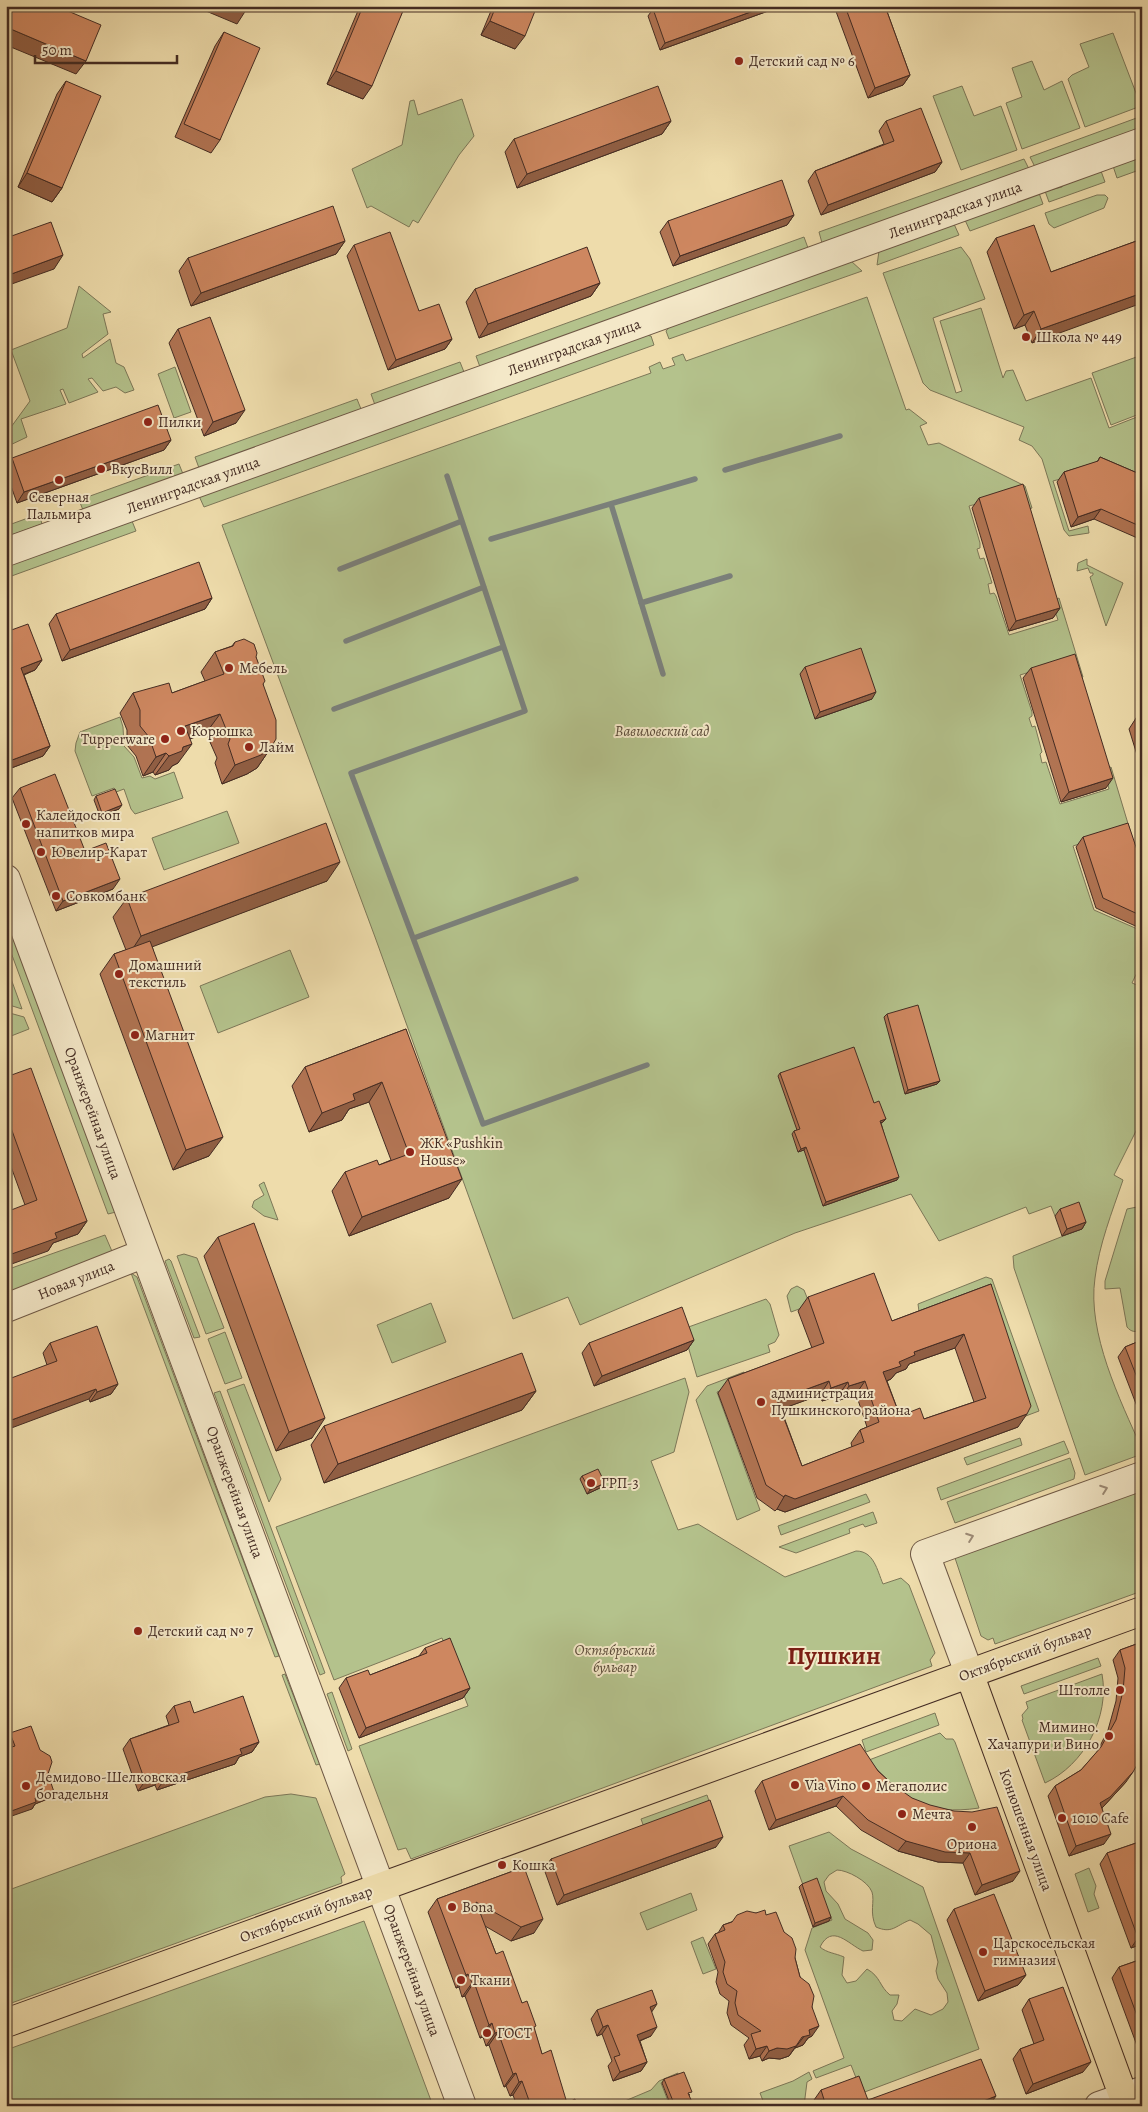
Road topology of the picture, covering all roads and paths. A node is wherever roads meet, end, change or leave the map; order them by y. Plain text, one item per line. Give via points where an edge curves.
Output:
1 (1142, 142) edge
2 (6, 552) edge
3 (6, 879) edge
4 (146, 1253) junction
5 (6, 1308) edge
6 (1142, 1476) edge
7 (1142, 1610) edge
8 (968, 1673) junction
9 (382, 1887) junction
10 (6, 2023) edge
11 (1123, 2100) edge
12 (462, 2106) edge

1 - 2 street, Ленинградская улица
3 - 4 street, Оранжерейная улица
4 - 5 street, Новая улица
4 - 9 street, Оранжерейная улица
8 -> 6 street, Конюшенная улица via 924,1554
7 - 8 main road, Октябрьский бульвар
8 - 9 main road, Октябрьский бульвар
8 - 11 main road, Конюшенная улица
9 - 10 main road, Октябрьский бульвар
9 - 12 street, Оранжерейная улица

